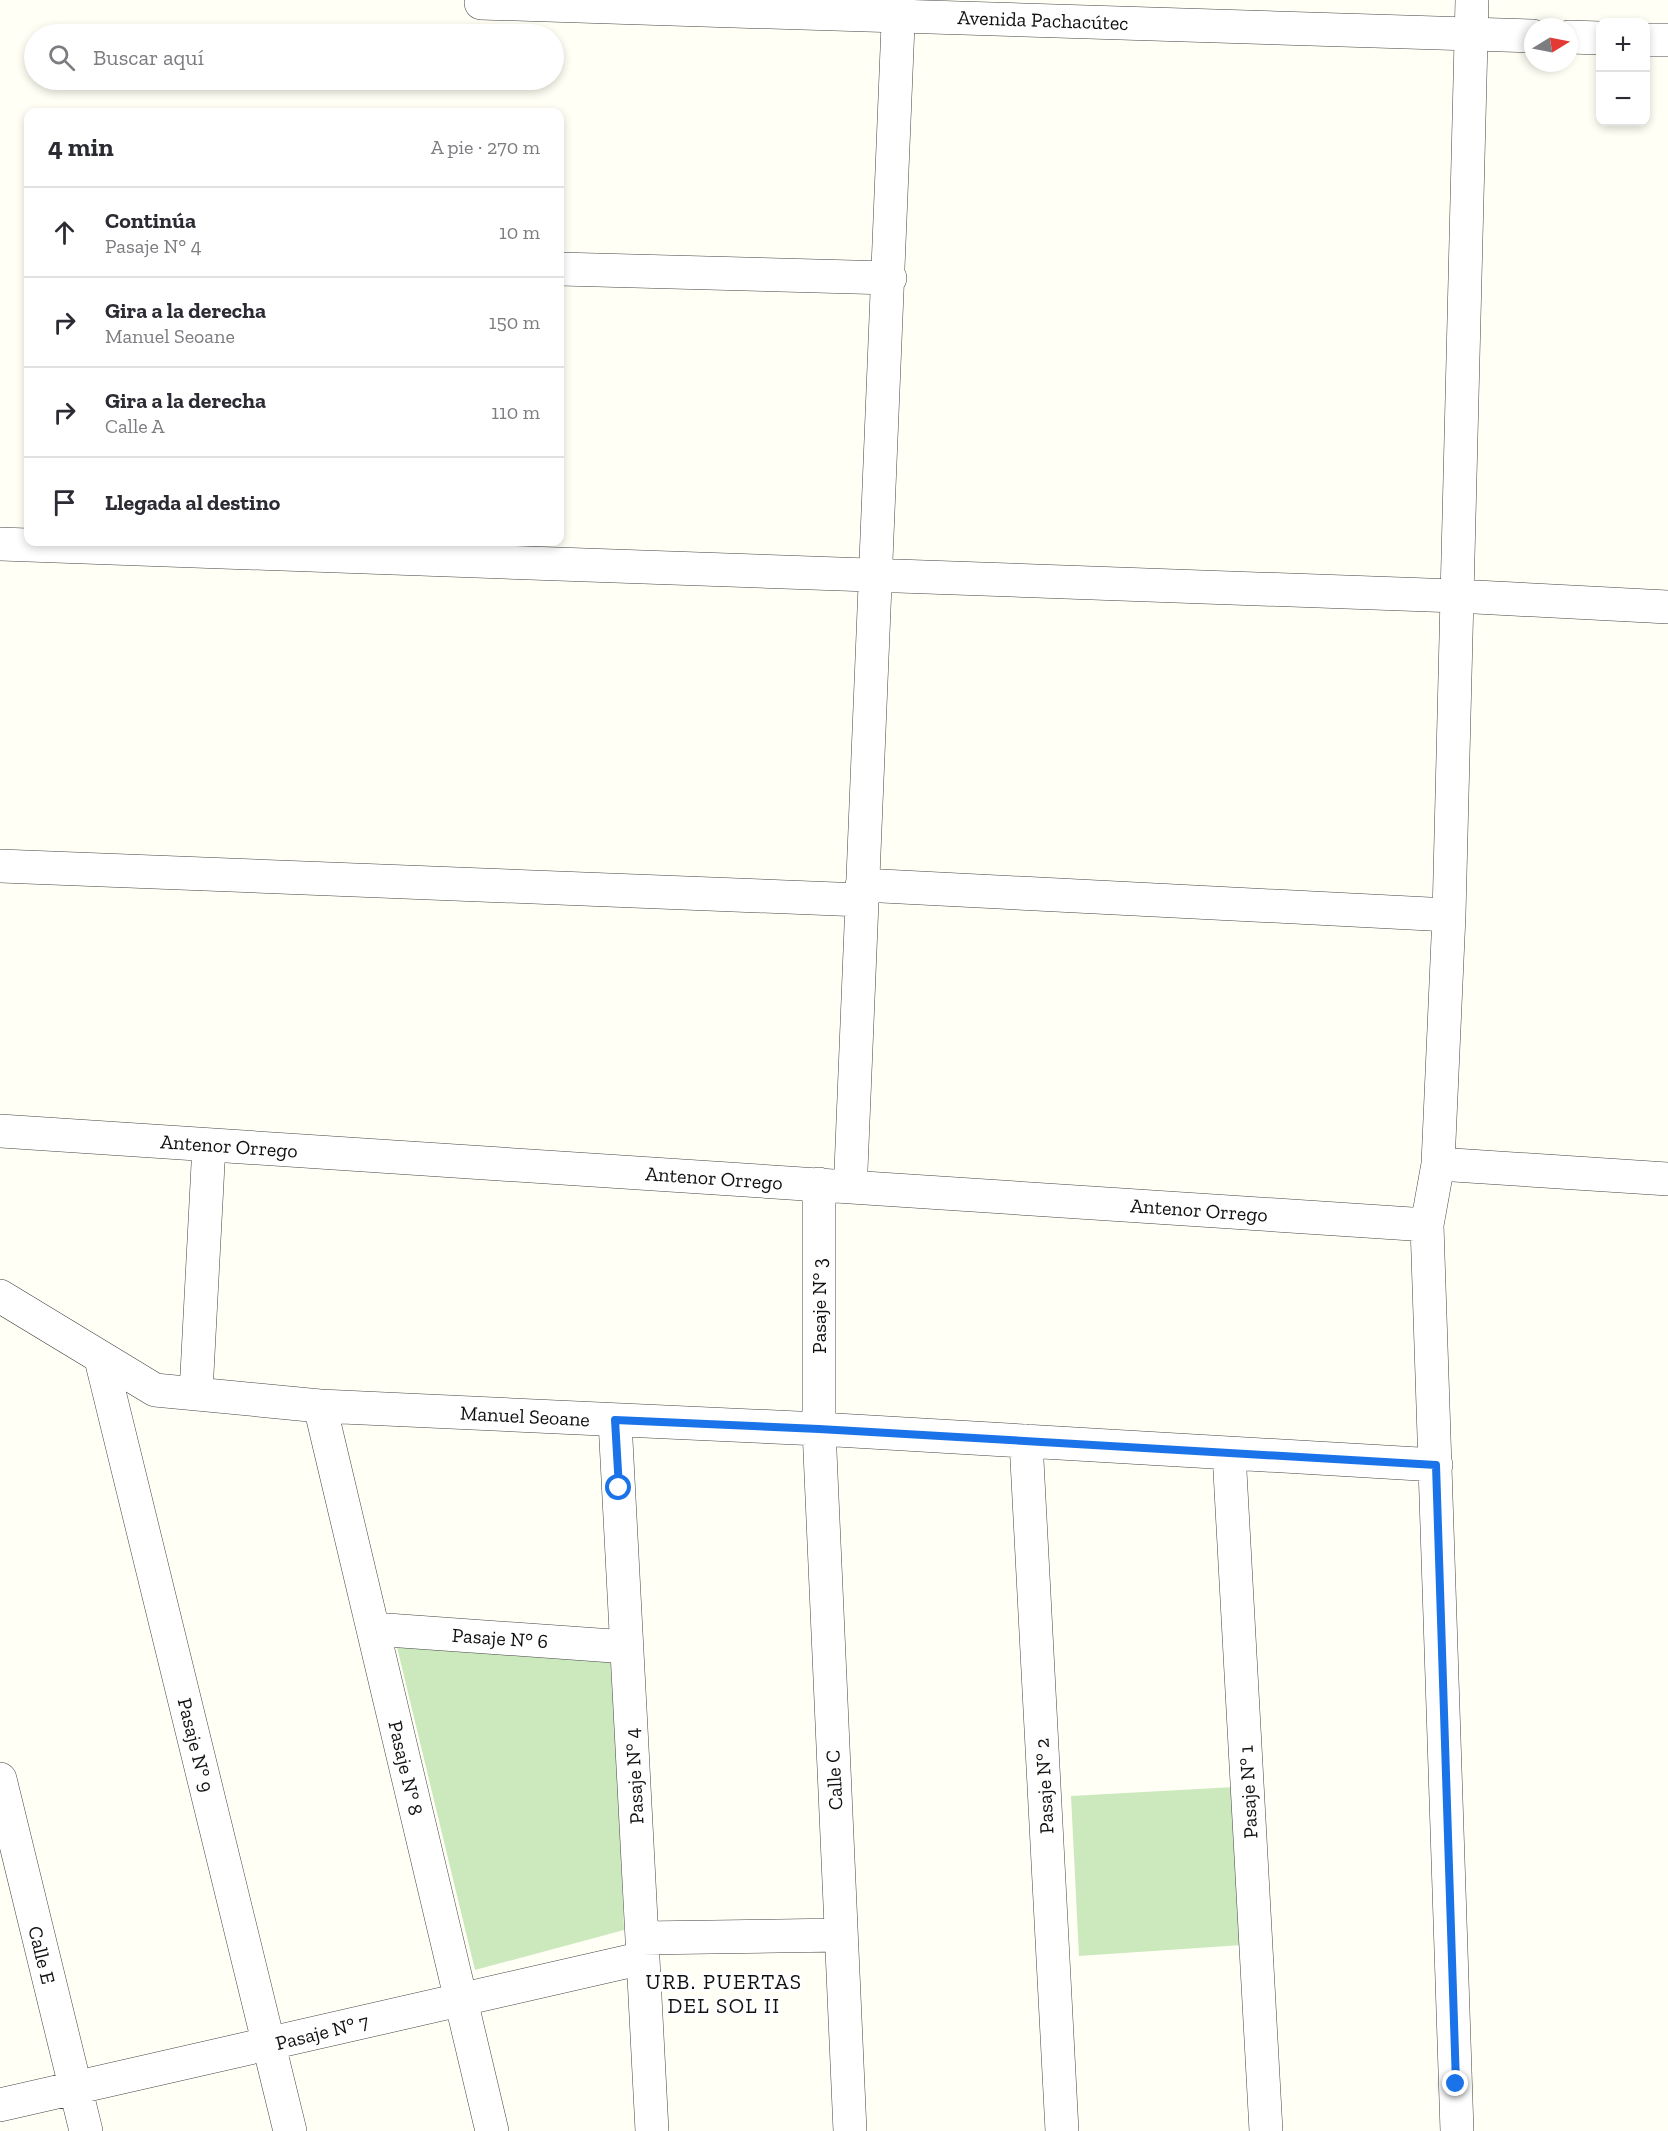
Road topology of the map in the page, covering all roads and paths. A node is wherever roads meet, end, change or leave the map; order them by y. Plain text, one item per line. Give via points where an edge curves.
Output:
1 (1472, 0) edge
2 (481, 3) dead end
3 (898, 8) edge
4 (1469, 34) junction
5 (1524, 36) edge
6 (1578, 37) edge
7 (1596, 38) edge
8 (1650, 40) edge
9 (1668, 40) edge
10 (564, 269) edge
11 (890, 278) junction
12 (0, 544) edge
13 (24, 545) edge
14 (58, 546) edge
15 (875, 574) junction
16 (1456, 596) junction
17 (1668, 607) edge
18 (0, 866) edge
19 (862, 893) junction
20 (1449, 915) junction
21 (0, 1131) edge
22 (209, 1145) junction
23 (1438, 1164) junction
24 (852, 1170) dead end
25 (1668, 1179) edge
26 (819, 1184) junction
27 (1427, 1225) junction
28 (0, 1296) edge
29 (101, 1359) junction
30 (196, 1394) junction
31 (320, 1406) junction
32 (615, 1420) junction
33 (819, 1429) junction
34 (1026, 1441) junction
35 (1229, 1453) junction
36 (1436, 1465) junction
37 (373, 1629) junction
38 (627, 1647) junction
39 (0, 1779) edge
40 (841, 1935) junction
41 (643, 1948) junction
42 (460, 1998) junction
43 (269, 2044) junction
44 (75, 2089) junction
45 (0, 2105) edge
46 (86, 2131) edge
47 (290, 2131) edge
48 (492, 2131) edge
49 (652, 2131) edge
50 (850, 2131) edge
51 (1062, 2131) edge
52 (1266, 2131) edge
53 (1457, 2131) edge

1 - 4 street
2 - 3 street, Avenida Pachacútec
3 - 4 street, Avenida Pachacútec
3 - 11 street
4 - 5 street, Avenida Pachacútec
4 - 16 street
6 - 7 street
8 - 9 street
10 - 11 street
11 - 15 street
12 - 13 street
14 - 15 street
15 - 16 street
15 - 19 street
16 - 17 street
16 - 20 street
18 - 19 street
19 - 20 street
19 - 24 street
20 - 23 street
21 - 22 street, Antenor Orrego
22 - 26 street, Antenor Orrego
22 - 30 street
23 - 25 street
23 - 27 street
26 - 27 street, Antenor Orrego
26 - 33 street, Pasaje N° 3
27 - 36 street
28 - 29 street, Manuel Seoane
29 - 30 street, Manuel Seoane via 155,1390
29 - 43 street, Pasaje N° 9
30 - 31 street, Manuel Seoane
31 - 32 street, Manuel Seoane
31 - 37 street, Pasaje N° 8
32 - 33 street, Manuel Seoane
32 - 38 street, Pasaje N° 4
33 - 34 street, Manuel Seoane
33 - 40 street, Calle C
34 - 35 street, Manuel Seoane
34 - 51 street, Pasaje N° 2
35 - 36 street, Manuel Seoane
35 - 52 street, Pasaje N° 1
36 - 53 street
37 - 38 street, Pasaje N° 6
37 - 42 street, Pasaje N° 8
38 - 41 street, Pasaje N° 4
39 - 44 street, Calle E
40 - 41 street, Pasaje N° 7
40 - 50 street, Calle C
41 - 42 street, Pasaje N° 7
41 - 49 street, Pasaje N° 4
42 - 43 street, Pasaje N° 7
42 - 48 street, Pasaje N° 8
43 - 44 street, Pasaje N° 7
43 - 47 street, Pasaje N° 9
44 - 45 street, Pasaje N° 7
44 - 46 street, Calle E

